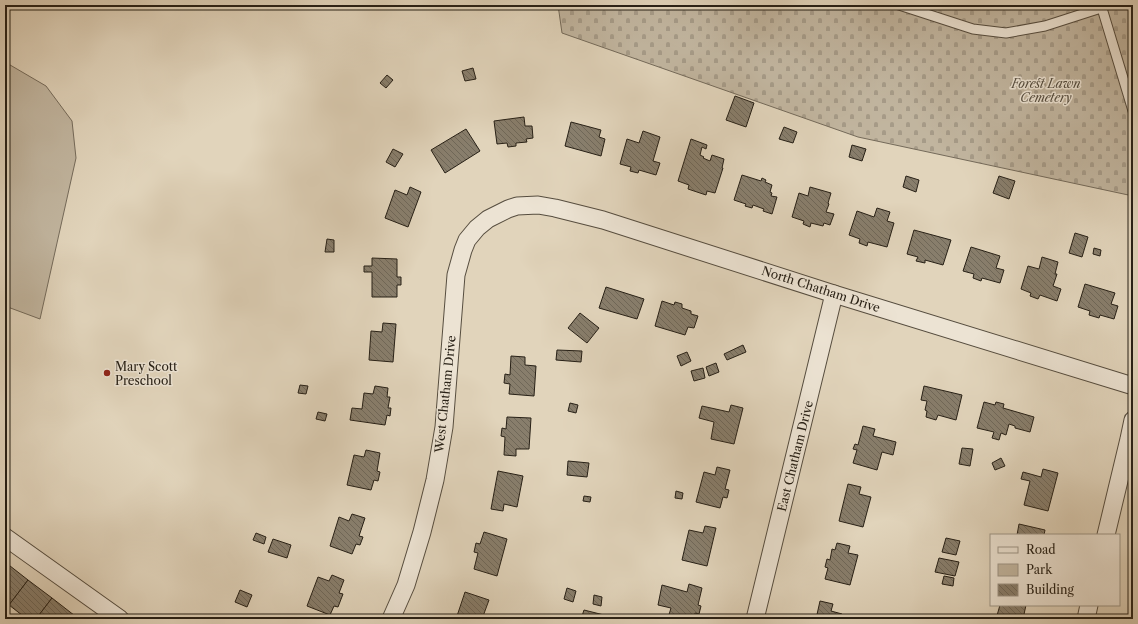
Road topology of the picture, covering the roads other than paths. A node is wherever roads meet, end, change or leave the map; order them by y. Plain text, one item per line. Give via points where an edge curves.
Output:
1 (899, 5) edge
2 (1101, 6) edge
3 (1133, 111) edge
4 (508, 209) joint
5 (834, 294) junction
6 (1133, 386) edge
7 (1133, 420) edge
8 (1106, 534) edge
9 (5, 537) edge
10 (1089, 606) edge
11 (120, 619) edge
12 (391, 619) edge
13 (755, 619) edge
14 (1086, 619) edge

1 - 2 lane via 973,29 1006,33 1045,26
2 - 3 lane
4 - 5 street, North Chatham Drive via 538,205 603,220
4 - 12 street, West Chatham Drive via 477,228 463,250 456,275 444,427 435,480 406,585
5 - 6 street, North Chatham Drive
5 - 13 street, East Chatham Drive
7 - 8 street
9 - 11 street
10 - 14 street

